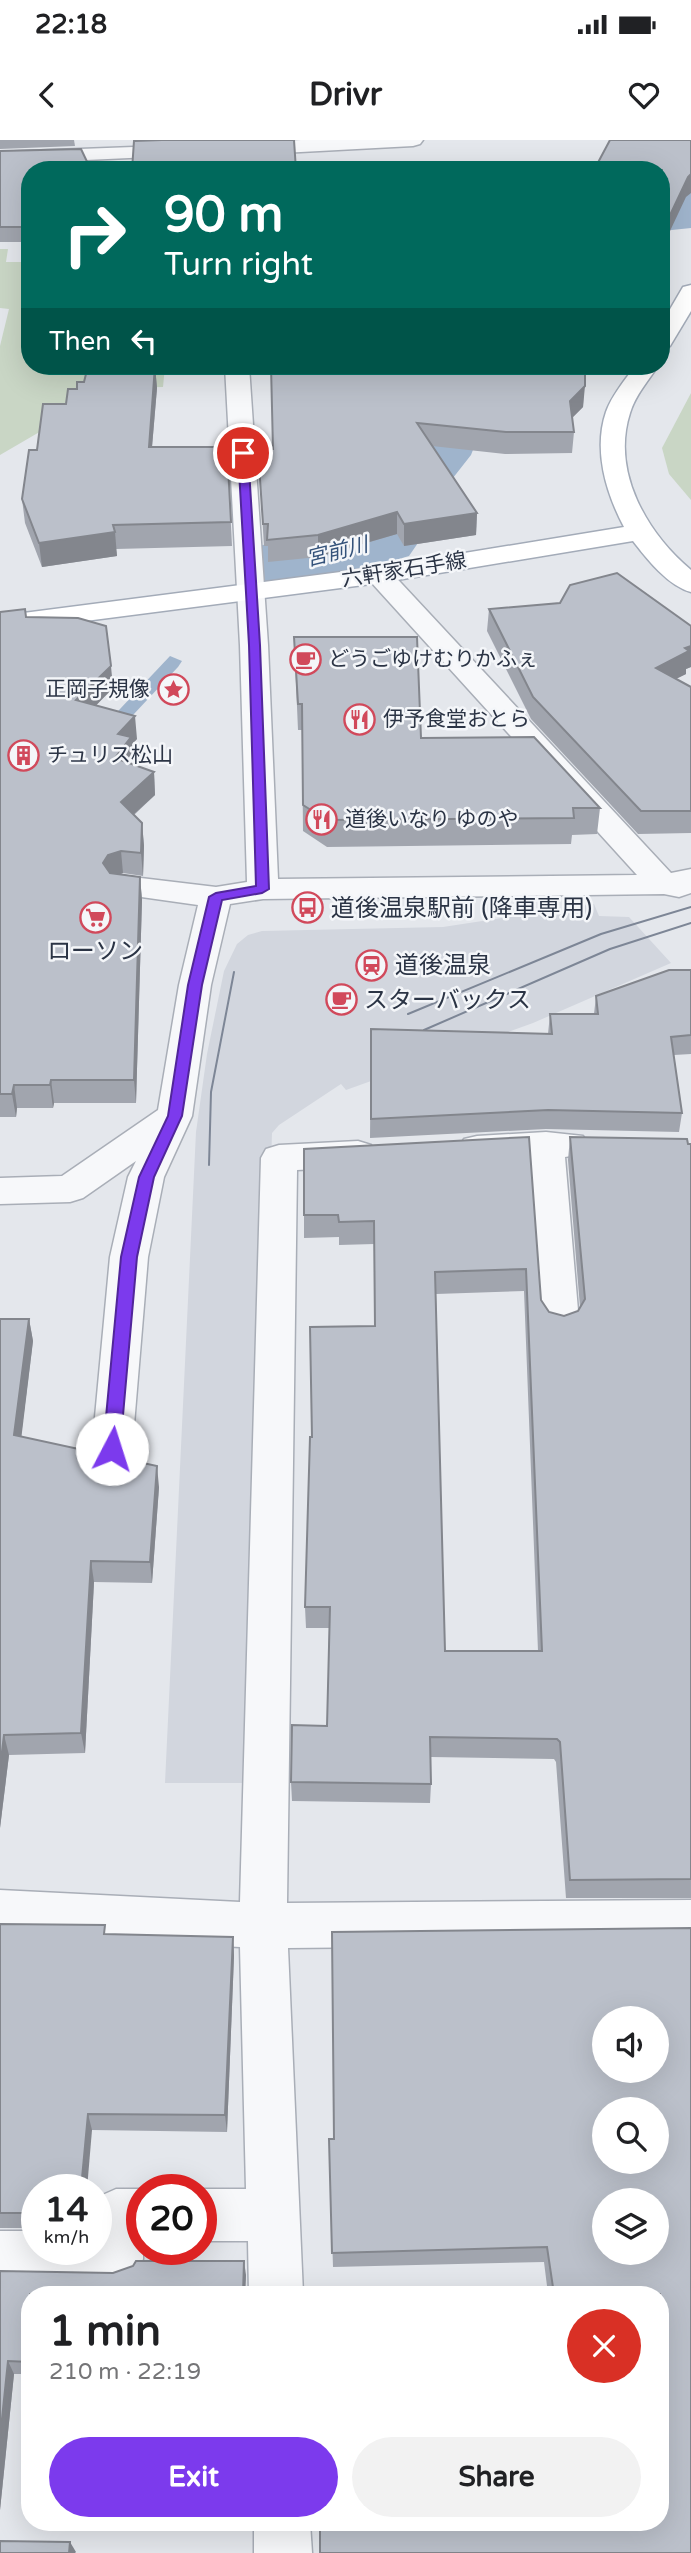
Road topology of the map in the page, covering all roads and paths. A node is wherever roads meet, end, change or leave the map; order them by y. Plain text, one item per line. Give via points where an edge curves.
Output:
1 (413, 140) edge
2 (267, 144) edge
3 (0, 158) edge
4 (691, 292) edge
5 (670, 327) edge
6 (238, 375) edge
7 (640, 375) edge
8 (640, 532) junction
9 (379, 575) junction
10 (691, 584) edge
11 (251, 593) junction
12 (0, 624) edge
13 (682, 884) edge
14 (124, 886) edge
15 (262, 889) junction
16 (216, 897) junction
17 (175, 1116) junction
18 (546, 1144) junction
19 (599, 1145) edge
20 (439, 1150) edge
21 (399, 1152) edge
22 (0, 1191) edge
23 (560, 1322) edge
24 (112, 1449) dead end
25 (0, 1912) edge
26 (691, 1922) edge
27 (263, 1926) junction
28 (126, 2215) edge
29 (217, 2215) edge
30 (273, 2215) junction
31 (0, 2257) edge
32 (275, 2286) edge
33 (282, 2531) edge
34 (283, 2553) edge

1 - 2 street
2 - 3 street via 214,151
4 - 5 main road
6 - 11 street
7 - 8 main road via 618,411 614,444 617,475
8 - 9 main road, 六軒家石手線
8 - 10 main road
9 - 11 main road, 六軒家石手線
9 - 13 street
11 - 12 main road, 六軒家石手線
11 - 15 street
13 - 15 street
14 - 16 street
15 - 16 street
16 - 17 street via 195,985
17 - 22 street via 70,1189
17 - 24 street via 146,1177 129,1257
18 - 19 street
18 - 20 street
18 - 23 street
21 - 27 street via 279,1158
25 - 27 street
26 - 27 street
27 - 30 street
28 - 31 street via 116,2215 117,2259
29 - 30 street
30 - 32 street
33 - 34 street

